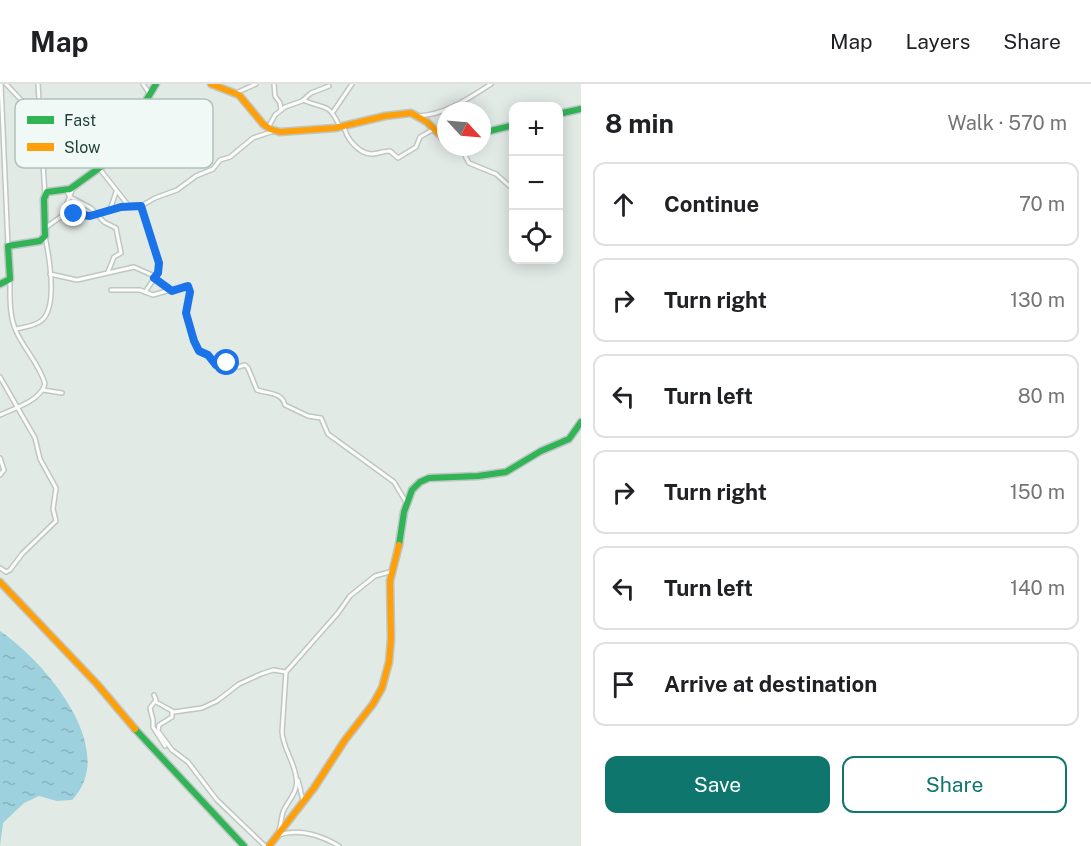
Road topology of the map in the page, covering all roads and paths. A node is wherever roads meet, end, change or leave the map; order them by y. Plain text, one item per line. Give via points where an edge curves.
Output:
1 (1, 84) edge
2 (6, 84) edge
3 (38, 84) edge
4 (143, 84) edge
5 (156, 84) edge
6 (211, 84) edge
7 (247, 84) edge
8 (256, 84) edge
9 (274, 84) edge
10 (351, 84) edge
11 (491, 84) edge
12 (329, 86) dead end
13 (239, 91) junction
14 (149, 93) junction
15 (20, 99) edge
16 (39, 99) edge
17 (145, 99) edge
18 (303, 100) junction
19 (581, 109) edge
20 (281, 110) junction
21 (333, 112) junction
22 (563, 113) edge
23 (418, 116) junction
24 (509, 126) edge
25 (342, 127) junction
26 (271, 129) junction
27 (434, 129) junction
28 (491, 131) edge
29 (437, 132) edge
30 (465, 156) edge
31 (43, 168) edge
32 (99, 168) joint
33 (509, 186) edge
34 (69, 191) junction
35 (117, 191) junction
36 (45, 195) junction
37 (128, 205) junction
38 (141, 206) junction
39 (110, 210) junction
40 (96, 214) junction
41 (62, 216) junction
42 (45, 228) junction
43 (45, 236) junction
44 (8, 246) junction
45 (108, 272) junction
46 (50, 274) junction
47 (154, 278) junction
48 (10, 279) junction
49 (0, 284) edge
50 (111, 290) dead end
51 (172, 291) junction
52 (145, 292) junction
53 (15, 329) junction
54 (0, 377) edge
55 (43, 390) junction
56 (62, 393) dead end
57 (16, 408) junction
58 (0, 415) edge
59 (581, 422) edge
60 (0, 458) edge
61 (0, 475) edge
62 (406, 502) junction
63 (0, 568) edge
64 (393, 571) junction
65 (0, 582) edge
66 (286, 672) junction
67 (154, 695) dead end
68 (156, 702) junction
69 (172, 711) junction
70 (172, 750) junction
71 (297, 778) junction
72 (303, 801) junction
73 (278, 835) junction
74 (244, 846) edge
75 (267, 846) edge
76 (339, 846) edge

1 - 44 street
2 - 15 street
3 - 16 street
4 - 14 street
5 - 14 main road
6 - 13 main road
7 - 13 street
8 - 13 street
9 - 20 street
10 - 21 street
11 - 23 street via 444,111
12 - 18 street
13 - 26 main road
14 - 17 main road
18 - 20 street
18 - 21 street
19 - 22 main road
20 - 26 street via 273,118
21 - 25 street
23 - 25 main road via 401,113
23 - 27 main road
24 - 28 main road
25 - 26 main road via 288,133
25 - 27 street via 364,152 388,150 398,158
26 - 38 street via 220,160 213,169
27 - 29 main road
30 - 33 street via 469,163 496,174
31 - 36 street
32 - 34 main road
32 - 35 street
34 - 36 main road
34 - 40 street
34 - 41 street
35 - 37 street
35 - 39 street
36 - 42 main road
37 - 38 street
37 - 39 street
38 - 47 street via 159,263
39 - 40 street
40 - 41 street
40 - 45 street via 106,224 115,226 121,249
41 - 42 street
42 - 43 main road
43 - 44 main road via 40,241
43 - 46 street
44 - 48 main road
45 - 46 street via 77,279
45 - 47 street via 134,267
46 - 53 street via 48,313 41,321
47 - 51 street
47 - 52 street
48 - 49 main road
48 - 53 street via 10,310
50 - 52 street
51 - 52 street via 153,295
51 - 62 street via 188,286 186,316 199,351 219,366 229,362 238,367 245,365 257,390 276,394 285,405 321,418 328,434 394,482
53 - 55 street via 44,379
54 - 57 street
55 - 56 street
55 - 57 street
57 - 58 street
57 - 63 street via 35,438 40,459 56,488 56,523 10,570
59 - 62 main road via 569,439 511,470 429,478 412,490
60 - 61 street via 4,470
62 - 64 main road
64 - 66 street via 375,576 350,596
64 - 72 main road via 389,588 390,656 382,688
65 - 74 main road
66 - 69 street via 267,672 239,684 209,705
66 - 71 street via 282,739
67 - 68 street
68 - 69 street
68 - 70 street via 150,708 153,727
69 - 70 street via 172,717 157,729
70 - 75 street via 188,762 217,800
71 - 72 street
71 - 73 street
72 - 73 main road
73 - 75 main road
73 - 76 street via 302,831

